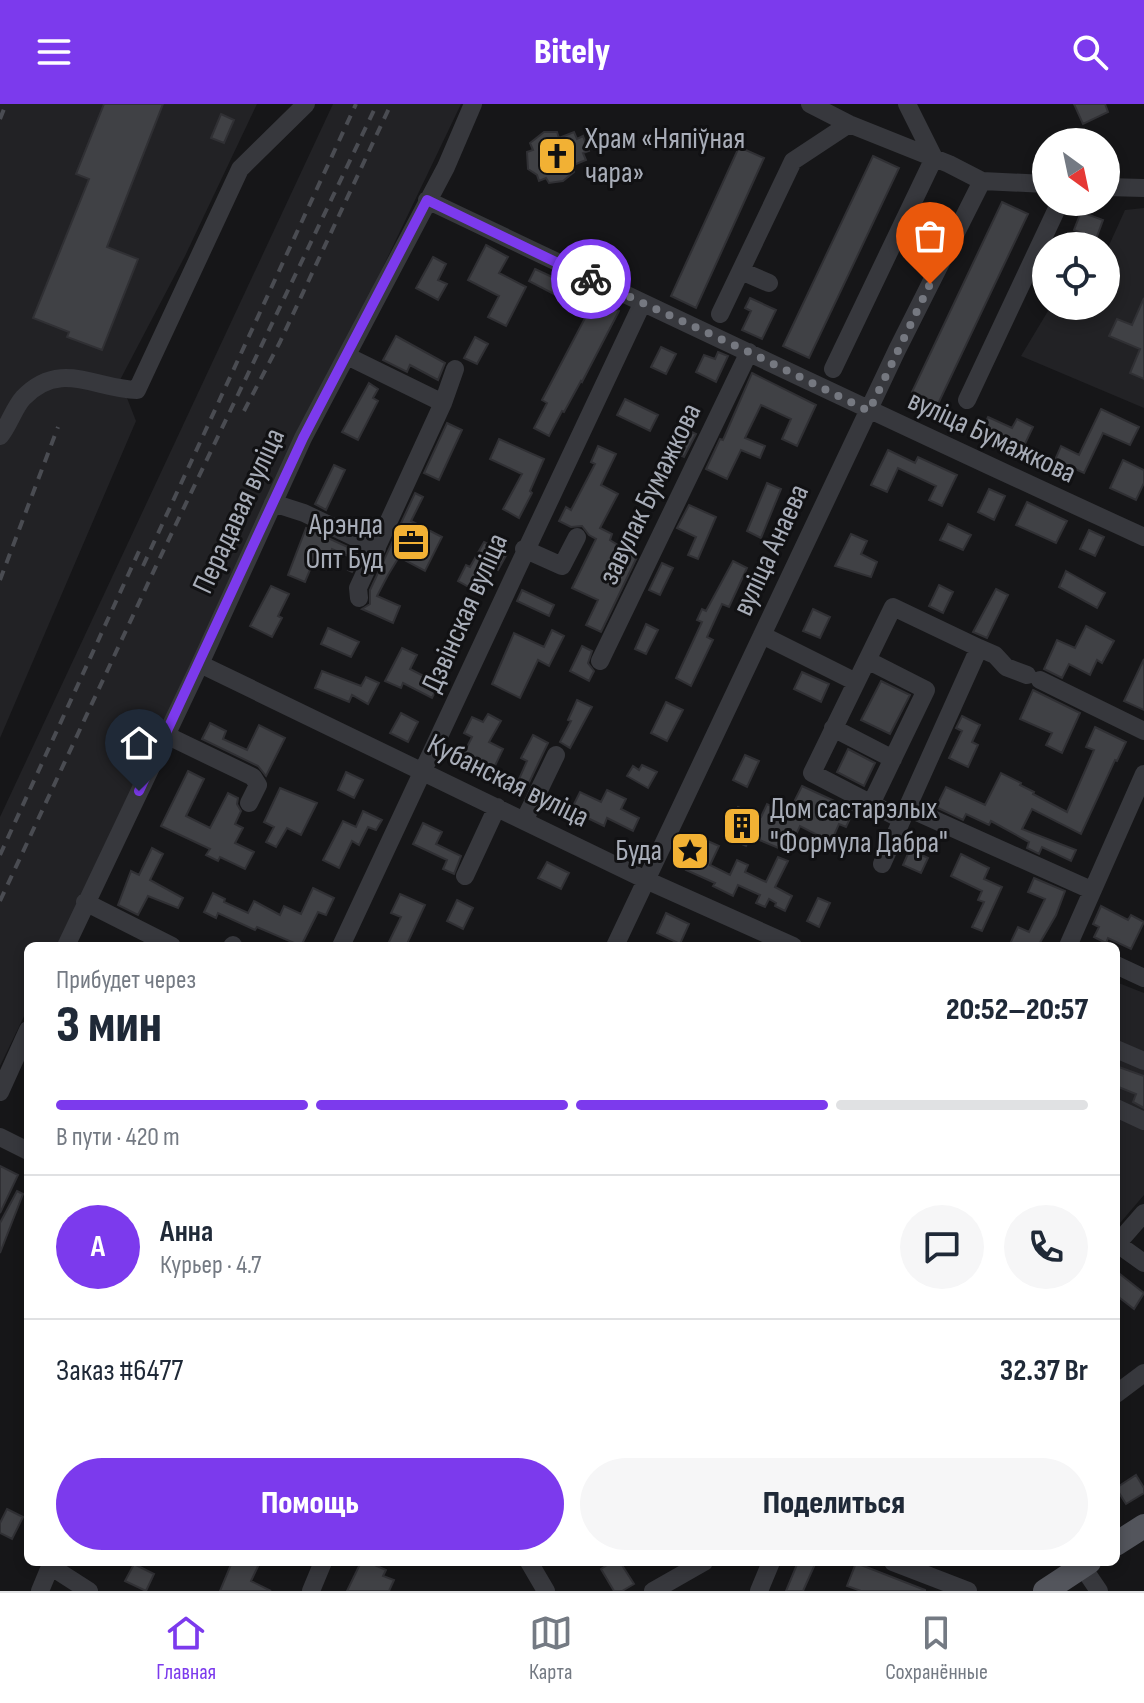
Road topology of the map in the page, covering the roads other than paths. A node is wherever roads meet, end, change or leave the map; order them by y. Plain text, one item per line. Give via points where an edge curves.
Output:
1 (306, 104) edge
2 (473, 104) edge
3 (810, 104) edge
4 (907, 104) edge
5 (849, 124) junction
6 (934, 158) junction
7 (982, 181) junction
8 (1032, 183) edge
9 (1120, 187) edge
10 (1144, 188) edge
11 (427, 200) junction
12 (1053, 216) edge
13 (741, 271) junction
14 (769, 283) dead end
15 (642, 304) junction
16 (720, 314) dead end
17 (749, 352) junction
18 (347, 356) junction
19 (455, 369) dead end
20 (833, 369) dead end
21 (967, 400) dead end
22 (443, 403) junction
23 (869, 411) junction
24 (1, 435) edge
25 (273, 503) junction
26 (577, 537) dead end
27 (1144, 537) edge
28 (377, 548) junction
29 (524, 549) junction
30 (359, 598) dead end
31 (762, 635) junction
32 (979, 648) junction
33 (867, 660) junction
34 (600, 661) dead end
35 (200, 664) junction
36 (856, 682) junction
37 (833, 728) junction
38 (1144, 731) edge
39 (166, 735) junction
40 (556, 755) dead end
41 (893, 759) junction
42 (423, 772) junction
43 (1144, 774) edge
44 (249, 803) dead end
45 (871, 804) junction
46 (497, 807) junction
47 (908, 808) junction
48 (525, 819) junction
49 (882, 864) dead end
50 (465, 876) dead end
51 (646, 880) junction
52 (1091, 890) junction
53 (85, 902) junction
54 (68, 942) edge
55 (164, 942) edge
56 (343, 942) edge
57 (617, 942) edge
58 (784, 942) edge
59 (1071, 942) edge
60 (1120, 967) edge
61 (1144, 978) edge
62 (24, 1045) edge
63 (1120, 1051) edge
64 (1144, 1061) edge
65 (0, 1092) edge
66 (1120, 1110) edge
67 (1144, 1121) edge
68 (0, 1137) edge
69 (24, 1149) edge
70 (1144, 1213) edge
71 (1120, 1240) edge
72 (1120, 1247) edge
73 (1144, 1263) edge
74 (1144, 1373) edge
75 (1120, 1391) edge
76 (1144, 1526) edge
77 (1120, 1541) edge
78 (50, 1566) edge
79 (54, 1566) edge
80 (321, 1566) edge
81 (531, 1566) edge
82 (697, 1566) edge
83 (769, 1566) edge
84 (903, 1566) edge
85 (1082, 1566) edge
86 (1086, 1566) edge
87 (40, 1591) edge
88 (89, 1591) edge
89 (311, 1591) edge
90 (546, 1591) edge
91 (653, 1591) edge
92 (759, 1591) edge
93 (968, 1591) edge
94 (1045, 1591) edge
95 (1099, 1591) edge

1 - 24 street via 240,169 137,390 71,376 46,382 23,398
2 - 11 street, Перадавая вуліца
3 - 5 street
4 - 6 street
5 - 6 street
5 - 13 street via 793,161
6 - 7 street
6 - 20 street
7 - 8 street
7 - 23 street, вуліца Анаева
9 - 10 street
11 - 15 street, вуліца Бумажкова
11 - 18 street, Перадавая вуліца
12 - 21 street
13 - 14 street
13 - 16 street
15 - 17 street, вуліца Бумажкова
15 - 29 street, Дзвінская вуліца
17 - 23 street, вуліца Бумажкова
17 - 34 street, завулак Бумажкова
18 - 22 street
18 - 25 street, Перадавая вуліца
19 - 22 street
22 - 28 street
23 - 27 street, вуліца Бумажкова
23 - 31 street, вуліца Анаева
25 - 28 street
25 - 35 street, Перадавая вуліца
26 - 29 street via 562,566
28 - 30 street via 358,588
29 - 42 street, Дзвінская вуліца
31 - 36 street
31 - 51 street, вуліца Анаева
32 - 33 street via 893,607
32 - 38 street via 1006,667
32 - 47 street
33 - 36 street
33 - 41 street via 926,690
35 - 39 street, Перадавая вуліца
35 - 42 street, Кубанская вуліца
36 - 37 street
37 - 41 street
37 - 45 street via 812,773
39 - 44 street via 253,777 258,785
39 - 53 street, Перадавая вуліца
40 - 48 street
41 - 45 street
42 - 46 street, Кубанская вуліца
42 - 56 street, Дзвінская вуліца
43 - 52 street
45 - 47 street via 895,816
46 - 48 street, Кубанская вуліца
46 - 50 street
47 - 49 street
47 - 52 street
48 - 51 street, Кубанская вуліца
51 - 57 street, вуліца Анаева
51 - 58 street, Кубанская вуліца
52 - 59 street
53 - 54 street, Перадавая вуліца
53 - 55 street
60 - 61 street
62 - 65 street
63 - 64 street
66 - 67 street
68 - 69 street
70 - 71 street
72 - 73 street
74 - 75 street
76 - 77 main road
78 - 87 street
79 - 88 street
80 - 89 street
81 - 90 street
82 - 91 street
83 - 92 street
84 - 93 street
85 - 94 main road
86 - 95 street

